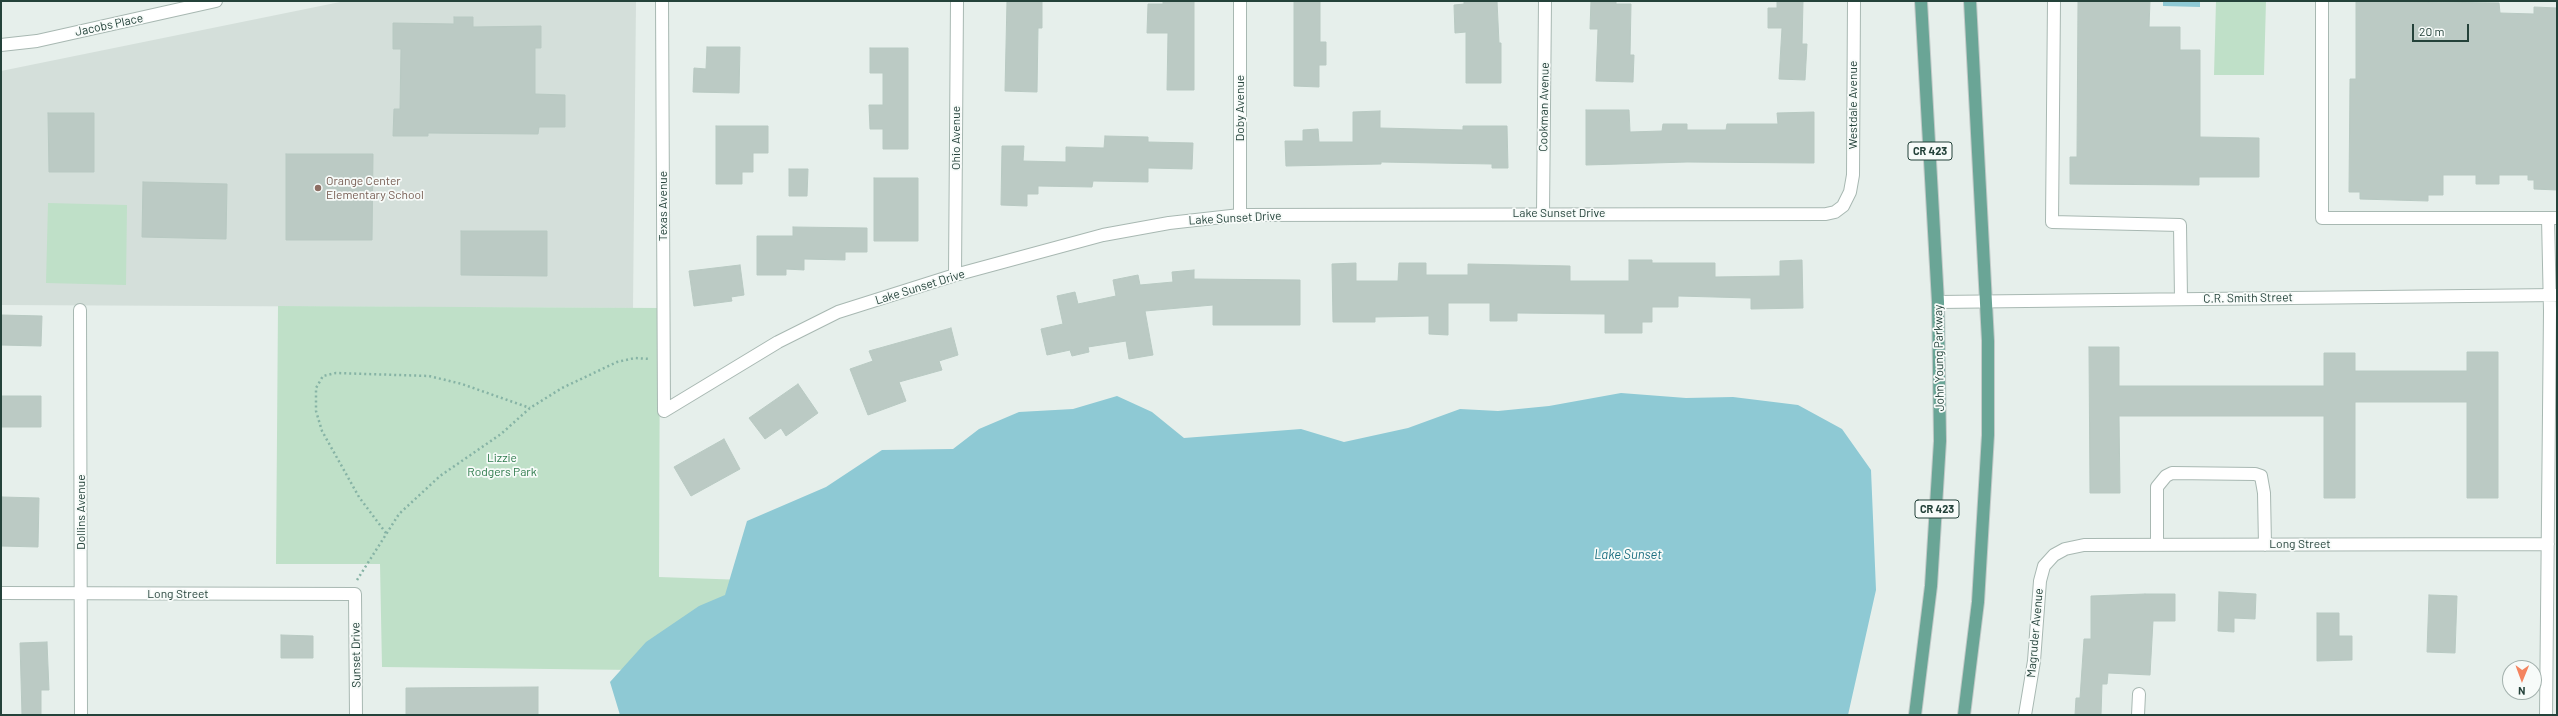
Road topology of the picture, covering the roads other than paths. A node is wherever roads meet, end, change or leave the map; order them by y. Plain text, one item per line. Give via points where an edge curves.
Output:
1 (216, 1) edge
2 (662, 1) edge
3 (957, 1) edge
4 (1240, 1) edge
5 (1545, 1) edge
6 (1854, 1) edge
7 (1921, 1) edge
8 (1970, 1) edge
9 (2054, 1) edge
10 (2322, 1) edge
11 (1, 45) edge
12 (1843, 206) joint
13 (1543, 213) junction
14 (1240, 215) junction
15 (2553, 218) edge
16 (956, 275) junction
17 (2553, 295) edge
18 (2181, 298) junction
19 (1986, 300) junction
20 (1938, 302) junction
21 (80, 310) dead end
22 (664, 411) joint
23 (2548, 544) junction
24 (2157, 545) junction
25 (2265, 545) junction
26 (2054, 555) joint
27 (1, 593) edge
28 (81, 594) junction
29 (355, 594) joint
30 (2139, 694) dead end
31 (81, 715) edge
32 (356, 715) edge
33 (1915, 715) edge
34 (1964, 715) edge
35 (2025, 715) edge
36 (2138, 715) edge
37 (2546, 715) edge

1 - 11 street, Jacobs Place via 36,41
2 - 22 street, Texas Avenue
3 - 16 street, Ohio Avenue
4 - 14 street, Doby Avenue
5 - 13 street, Cookman Avenue
6 - 12 street, Westdale Avenue via 1853,175 1850,192
7 - 20 main road, John Young Parkway / CR 423
8 - 19 main road
9 - 18 street via 2052,222 2180,225
10 - 15 street via 2322,218
12 - 13 street, Lake Sunset Drive via 1826,214
13 - 14 street, Lake Sunset Drive
14 - 16 street, Lake Sunset Drive via 1169,223 1103,235
15 - 17 street
16 - 22 street, Lake Sunset Drive via 838,312 778,342
17 - 18 street, C.R. Smith Street
17 - 23 street
18 - 19 street, C.R. Smith Street
19 - 20 street, C.R. Smith Street
19 - 34 main road via 1988,434 1984,530
20 - 33 main road, John Young Parkway / CR 423 via 1940,441 1936,519 1925,649
21 - 28 street, Dollins Avenue
23 - 25 street, Long Street
23 - 37 street
24 - 25 street, Long Street
24 - 25 street via 2157,487 2172,473 2261,476 2264,493
24 - 26 street, Long Street via 2084,545 2065,549
26 - 35 street, Magruder Avenue via 2044,566 2040,581 2034,661
27 - 28 street, Long Street
28 - 29 street, Long Street
28 - 31 street, Dollins Avenue
29 - 32 street, Sunset Drive
30 - 36 street

